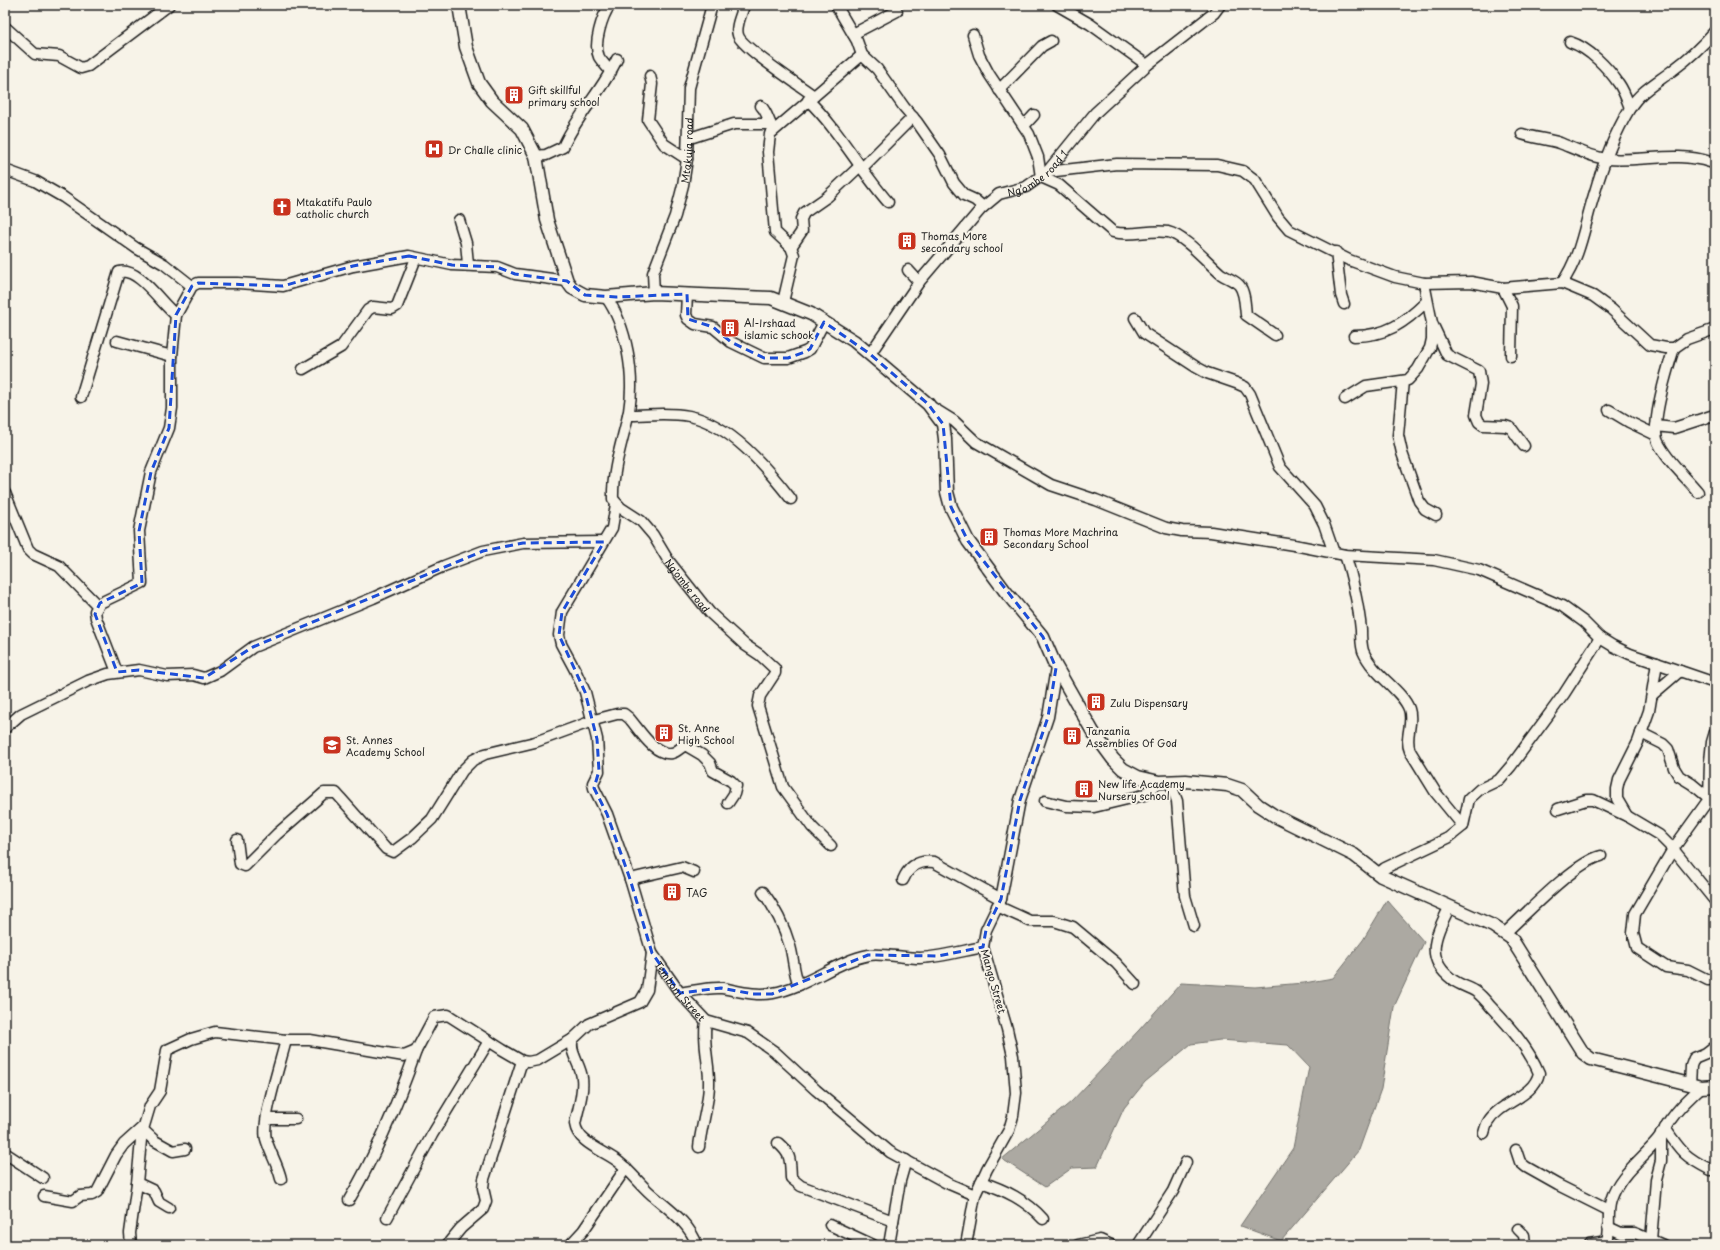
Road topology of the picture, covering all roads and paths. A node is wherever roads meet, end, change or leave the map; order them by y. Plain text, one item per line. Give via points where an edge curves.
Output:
1 (169, 5) edge
2 (459, 5) edge
3 (610, 5) edge
4 (712, 5) edge
5 (744, 5) edge
6 (836, 5) edge
7 (1057, 5) edge
8 (1220, 5) edge
9 (897, 12) dead end
10 (5, 27) edge
11 (1715, 31) edge
12 (853, 34) junction
13 (973, 35) dead end
14 (1051, 41) dead end
15 (1570, 42) dead end
16 (862, 55) junction
17 (617, 59) dead end
18 (1147, 66) junction
19 (611, 72) junction
20 (650, 76) dead end
21 (999, 90) junction
22 (811, 98) junction
23 (761, 106) dead end
24 (1630, 108) junction
25 (1034, 115) dead end
26 (913, 117) junction
27 (1024, 126) junction
28 (772, 127) junction
29 (1522, 134) dead end
30 (688, 137) junction
31 (536, 156) junction
32 (687, 159) junction
33 (1606, 159) junction
34 (1710, 162) dead end
35 (861, 167) junction
36 (5, 170) edge
37 (1044, 175) junction
38 (888, 202) dead end
39 (983, 207) junction
40 (459, 220) dead end
41 (791, 247) junction
42 (1336, 252) junction
43 (416, 258) junction
44 (468, 264) junction
45 (908, 270) dead end
46 (567, 281) junction
47 (918, 282) junction
48 (1424, 283) junction
49 (1562, 283) junction
50 (192, 286) junction
51 (1503, 288) junction
52 (654, 293) junction
53 (687, 294) junction
54 (606, 297) junction
55 (1427, 301) junction
56 (783, 302) junction
57 (1344, 304) dead end
58 (176, 315) junction
59 (1135, 318) dead end
60 (824, 322) junction
61 (1432, 323) junction
62 (1714, 327) edge
63 (1275, 335) dead end
64 (1354, 336) dead end
65 (117, 340) dead end
66 (1674, 348) junction
67 (870, 354) junction
68 (172, 356) junction
69 (1511, 356) dead end
70 (303, 369) dead end
71 (1403, 381) junction
72 (81, 397) dead end
73 (1345, 399) dead end
74 (928, 404) junction
75 (1609, 410) dead end
76 (628, 415) junction
77 (1711, 416) dead end
78 (1656, 430) junction
79 (1524, 446) dead end
80 (1698, 492) dead end
81 (5, 493) edge
82 (791, 499) dead end
83 (616, 504) junction
84 (1436, 515) dead end
85 (603, 542) junction
86 (1334, 553) junction
87 (1345, 555) junction
88 (97, 605) junction
89 (1600, 638) junction
90 (1657, 663) junction
91 (1056, 668) junction
92 (1680, 671) junction
93 (117, 672) junction
94 (1715, 683) edge
95 (1652, 695) junction
96 (592, 720) junction
97 (5, 728) edge
98 (1642, 732) junction
99 (1715, 732) edge
100 (1164, 782) junction
101 (1045, 801) dead end
102 (1712, 801) edge
103 (728, 803) dead end
104 (1558, 809) dead end
105 (1627, 816) junction
106 (1463, 826) junction
107 (237, 840) dead end
108 (831, 846) dead end
109 (1673, 848) junction
110 (1601, 856) dead end
111 (694, 872) dead end
112 (1378, 874) junction
113 (630, 879) junction
114 (903, 880) dead end
115 (763, 892) dead end
116 (1715, 901) edge
117 (999, 903) junction
118 (1449, 908) junction
119 (1194, 926) dead end
120 (1504, 933) junction
121 (983, 947) junction
122 (652, 953) junction
123 (1715, 979) edge
124 (1136, 984) dead end
125 (799, 985) junction
126 (680, 993) junction
127 (706, 1021) junction
128 (573, 1039) junction
129 (286, 1040) junction
130 (489, 1041) junction
131 (1715, 1046) edge
132 (416, 1050) junction
133 (522, 1061) junction
134 (1706, 1088) edge
135 (267, 1119) junction
136 (296, 1119) dead end
137 (142, 1129) junction
138 (1663, 1131) junction
139 (1484, 1133) dead end
140 (778, 1144) dead end
141 (699, 1147) dead end
142 (186, 1149) dead end
143 (1516, 1150) dead end
144 (5, 1153) edge
145 (906, 1160) junction
146 (1186, 1162) dead end
147 (626, 1168) junction
148 (1711, 1170) dead end
149 (43, 1178) dead end
150 (281, 1179) dead end
151 (981, 1182) junction
152 (137, 1183) junction
153 (975, 1195) junction
154 (44, 1196) dead end
155 (349, 1200) dead end
156 (169, 1208) dead end
157 (1608, 1210) junction
158 (387, 1218) dead end
159 (1043, 1219) dead end
160 (893, 1221) junction
161 (830, 1225) dead end
162 (1608, 1227) junction
163 (1518, 1229) dead end
164 (1651, 1240) junction
165 (1608, 1243) edge
166 (131, 1245) edge
167 (447, 1245) edge
168 (570, 1245) edge
169 (697, 1245) edge
170 (873, 1245) edge
171 (889, 1245) edge
172 (966, 1245) edge
173 (1078, 1245) edge
174 (1111, 1245) edge
175 (1138, 1245) edge
176 (1525, 1245) edge
177 (1589, 1245) edge
178 (1663, 1245) edge

1 - 10 street via 88,66 81,68 59,56 35,54
2 - 31 street via 466,47 479,83 492,101 522,129
3 - 19 street via 601,22 598,55
4 - 30 street, Mtakuja road via 689,88
5 - 22 street via 737,29 738,36
6 - 12 street
7 - 18 street via 1090,24
8 - 18 street, Ng’ombe road 1 via 1204,22
9 - 12 street
11 - 24 street via 1673,70 1646,90
12 - 16 street
13 - 21 street via 979,55
14 - 21 street via 1042,46
15 - 24 street via 1580,45 1620,85
16 - 22 street
16 - 26 street via 877,69
17 - 19 street
18 - 37 street, Ng’ombe road 1 via 1095,114
19 - 31 street via 570,130 563,147 546,156
20 - 32 street via 652,84 648,120 664,144
21 - 27 street
22 - 28 street
22 - 35 street
23 - 28 street via 766,110
24 - 33 street
25 - 27 street
26 - 35 street
26 - 39 street via 940,155 954,183 964,194
27 - 37 street
28 - 30 street via 734,124
28 - 41 street via 768,147 775,232
29 - 33 street
30 - 32 street, Mtakuja road
31 - 46 street via 547,220
32 - 52 street, Mtakuja road via 675,216 653,273
33 - 34 street via 1636,160 1669,156
33 - 49 street via 1593,196 1578,256
35 - 38 street
35 - 41 street via 804,213 801,219 802,231
36 - 50 street via 35,181 63,197 136,248 164,264
37 - 39 street, Ng’ombe road 1 via 1026,186 999,194
37 - 42 street via 1117,164 1217,165 1243,171 1255,180 1289,230
37 - 63 street via 1113,232 1124,235 1155,231 1170,233 1179,238 1240,286 1246,315
39 - 47 street, Ng’ombe road 1
40 - 44 street via 466,243
41 - 56 street via 794,255
42 - 48 street via 1349,260 1390,275
42 - 57 street
43 - 44 street via 452,265
43 - 50 street via 401,256 353,266 283,286 198,283
43 - 70 street via 397,306 392,309 373,307 368,310 341,347
44 - 46 street
45 - 47 street
46 - 54 street via 572,288 585,295
47 - 67 street, Ng’ombe road 1
48 - 51 street via 1471,282
48 - 55 street
49 - 51 street
49 - 66 street via 1599,300 1650,345
50 - 58 street
51 - 69 street via 1512,306
52 - 53 street
52 - 54 street
53 - 56 street via 771,298
53 - 60 street via 688,319 695,324 713,327 731,342 764,358 798,356 810,349
54 - 76 street via 619,321 628,356
55 - 61 street
55 - 64 street via 1410,319 1397,326 1374,334
56 - 60 street
58 - 68 street
58 - 72 street via 134,275 124,270 119,272
59 - 86 street via 1144,333 1196,367 1245,387 1280,466 1315,506
60 - 67 street
61 - 71 street via 1430,348 1412,377
61 - 79 street via 1447,355 1479,371 1481,384 1476,415 1479,422 1483,425 1511,428
62 - 66 street
65 - 68 street
66 - 78 street via 1657,412
67 - 74 street
68 - 88 street via 172,408 169,428 151,472 139,531 142,583
71 - 73 street via 1366,386
71 - 84 street via 1399,419 1400,444 1419,501 1425,509
74 - 86 street via 954,421 976,442 1051,485 1166,528 1211,532
74 - 91 street via 943,424 946,477 951,507 968,541 1005,592 1043,637
75 - 78 street via 1629,422
76 - 82 street via 676,414 711,424 738,441
76 - 83 street via 612,490
77 - 78 street via 1674,428
78 - 80 street via 1658,441 1667,457
81 - 88 street via 28,549 59,566
83 - 85 street, Temboni Street via 612,528
83 - 108 street, Ng'ombe road via 641,521 710,613 775,669 760,696 758,706 784,787 812,827
85 - 93 street via 523,543 483,551 253,647 204,678 193,675 167,676 139,670
85 - 96 street, Temboni Street via 562,612 559,625 560,644 585,692
86 - 87 street
87 - 89 street via 1434,560 1480,570 1562,606
87 - 106 street via 1364,652 1380,677 1408,707 1411,722 1407,746 1444,805
88 - 93 street via 96,618
89 - 90 street via 1630,654
89 - 106 street via 1564,694 1511,766 1499,780 1480,789 1469,799
90 - 92 street
90 - 95 street
91 - 100 street via 1093,732 1113,759 1123,769 1138,777
91 - 117 street, Mango Street via 1048,717 1020,800
92 - 94 street
92 - 95 street
93 - 97 street via 88,681 18,716
95 - 98 street
96 - 103 street via 624,714 656,749 663,753 674,753 685,745 693,748 710,763 713,771 736,786
96 - 107 street via 535,742 485,754 473,760 462,771 432,819 393,852 386,849 336,793 330,792 324,793 295,818 245,866 240,864
96 - 113 street, Temboni Street via 597,739 599,771 594,788 607,814
98 - 102 street via 1663,744 1668,749 1679,776
98 - 105 street via 1617,789 1618,799
99 - 102 street via 1710,761
100 - 101 street via 1144,795 1094,807 1066,806
100 - 112 street via 1227,784 1242,790 1264,809 1354,855
100 - 119 street via 1177,801 1184,896
102 - 109 street
104 - 105 street via 1593,800
105 - 109 street via 1659,835
106 - 112 street via 1448,838 1385,868
109 - 116 street
109 - 123 street via 1636,914 1634,942 1643,953 1666,967 1688,970 1708,980
110 - 120 street via 1592,859 1563,880
111 - 113 street via 682,867
112 - 118 street
113 - 122 street, Temboni Street
114 - 117 street via 919,862 934,862
115 - 125 street via 781,921
117 - 121 street, Mango Street via 986,930
117 - 124 street via 1030,921 1054,921 1073,927 1116,963
118 - 120 street
118 - 139 street via 1435,937 1434,949 1438,964 1454,981 1475,992 1511,1027 1539,1073 1538,1079 1529,1088 1497,1111 1488,1121
120 - 134 street via 1511,938 1583,1053 1601,1062
121 - 125 street via 938,956 868,956
121 - 151 street, Mango Street via 1007,1029 1013,1056 1016,1093 1009,1130
122 - 126 street, Temboni Street
122 - 128 street via 647,990 640,1002 589,1024
125 - 126 street via 772,994 753,994 721,988
126 - 127 street, Temboni Street
127 - 141 street via 704,1032 709,1087
127 - 145 street, Temboni Street via 748,1033 763,1043 875,1141
128 - 133 street via 538,1060
128 - 147 street via 572,1048 582,1077 576,1130 583,1139
129 - 132 street via 310,1040 404,1056
129 - 135 street
129 - 137 street via 215,1032 176,1044 166,1053 160,1091 150,1106
130 - 132 street via 448,1015 438,1015 427,1028
130 - 133 street
130 - 158 street via 432,1135
131 - 134 street via 1706,1054 1694,1058 1691,1066
132 - 155 street via 396,1104
133 - 167 street via 484,1180 485,1206
134 - 138 street via 1684,1103
135 - 136 street
135 - 150 street via 266,1138
137 - 142 street via 155,1141 173,1151
137 - 152 street
137 - 154 street via 124,1144 116,1155 97,1192 72,1201
138 - 148 street via 1683,1153
138 - 157 street via 1625,1173
138 - 164 street
140 - 160 street via 790,1156 791,1178 801,1186
143 - 157 street via 1520,1162 1526,1167
144 - 149 street
145 - 153 street, Temboni Street via 946,1183
145 - 160 street
146 - 175 street via 1173,1191
147 - 168 street via 583,1231
147 - 169 street via 679,1218 692,1233
151 - 153 street, Mango Street
151 - 159 street via 1022,1200
152 - 156 street via 154,1191 160,1202
152 - 166 street via 130,1233
153 - 172 street, Mango Street
157 - 162 street
160 - 171 street
161 - 170 street
162 - 164 street via 1621,1233 1635,1233
162 - 165 street
163 - 176 street via 1524,1235
164 - 178 street
165 - 177 street
173 - 174 street via 1100,1240

